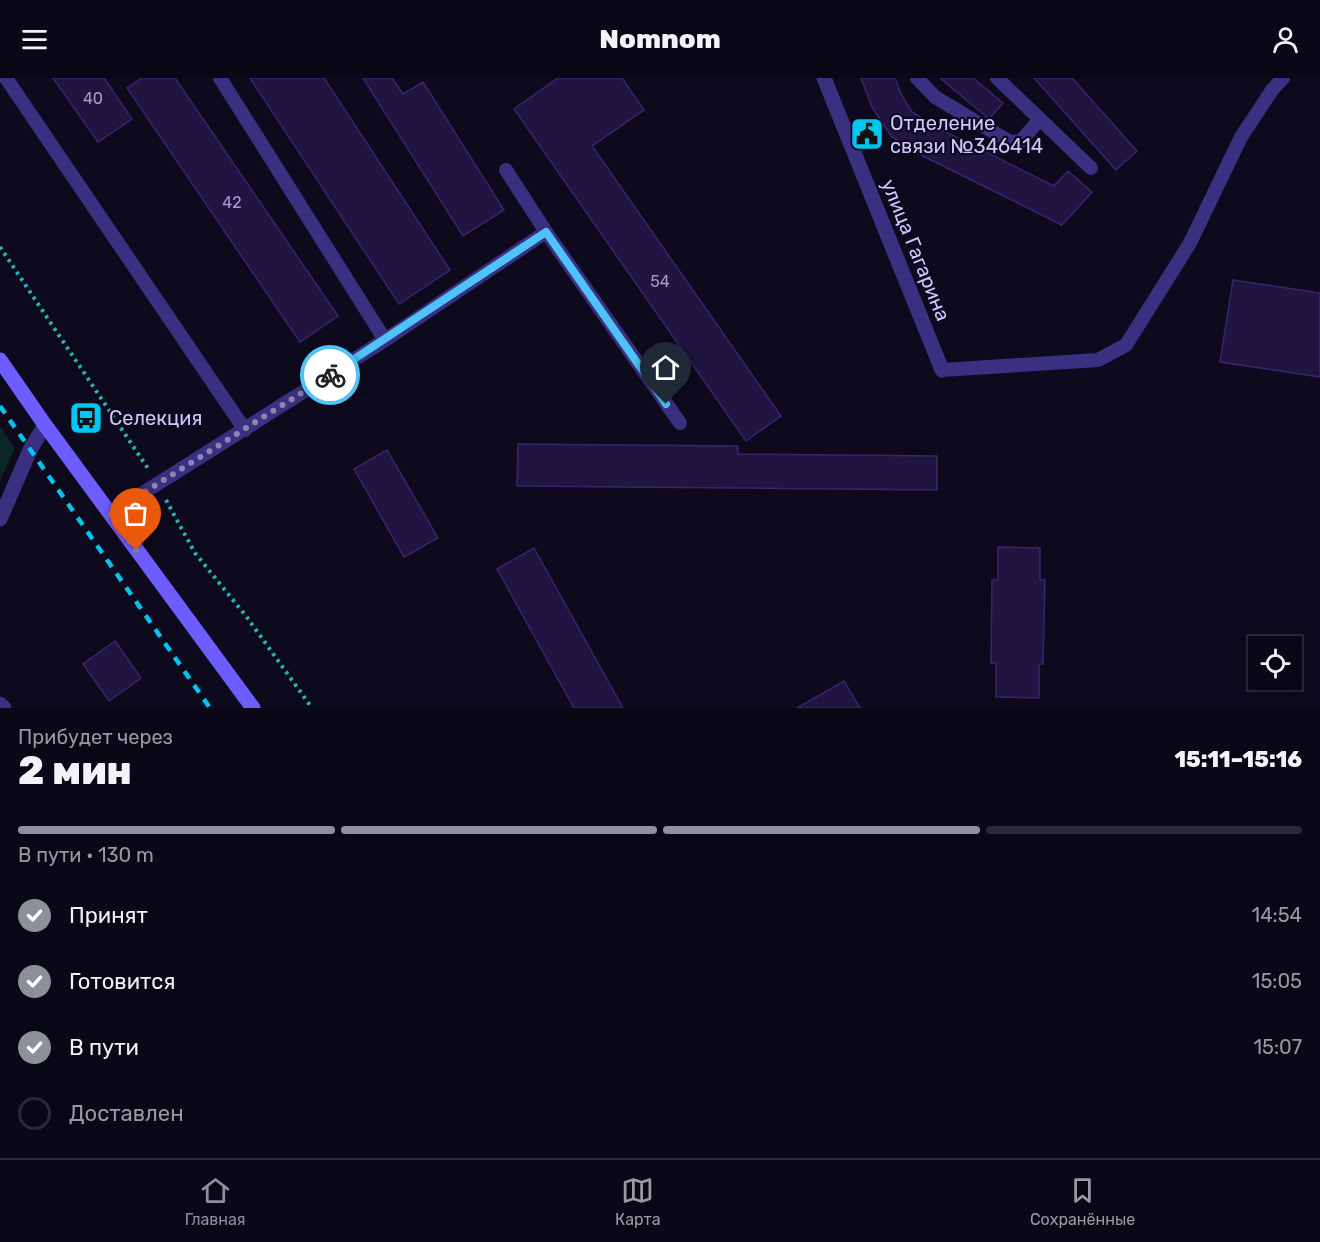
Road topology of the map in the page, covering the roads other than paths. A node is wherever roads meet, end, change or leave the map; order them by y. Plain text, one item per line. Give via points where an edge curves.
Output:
1 (6, 78) edge
2 (220, 78) edge
3 (824, 78) edge
4 (917, 78) edge
5 (997, 78) edge
6 (1283, 78) edge
7 (1040, 119) junction
8 (1091, 168) dead end
9 (506, 170) dead end
10 (546, 232) junction
11 (385, 340) junction
12 (0, 360) edge
13 (942, 370) joint
14 (680, 423) dead end
15 (45, 425) junction
16 (245, 430) junction
17 (110, 514) junction
18 (0, 519) edge
19 (0, 704) edge
20 (4, 708) edge
21 (253, 708) edge

1 - 16 lane
2 - 11 lane
3 - 13 street, улица Гагарина
4 - 7 lane via 935,97 1010,142 1021,141
5 - 7 lane
6 - 13 lane via 1241,137 1190,243 1126,345 1098,360
7 - 8 lane
9 - 10 lane
10 - 11 lane
10 - 14 lane
11 - 16 lane
12 - 15 main road
15 - 17 main road
15 - 18 street
16 - 17 lane
17 - 21 main road
19 - 20 street

